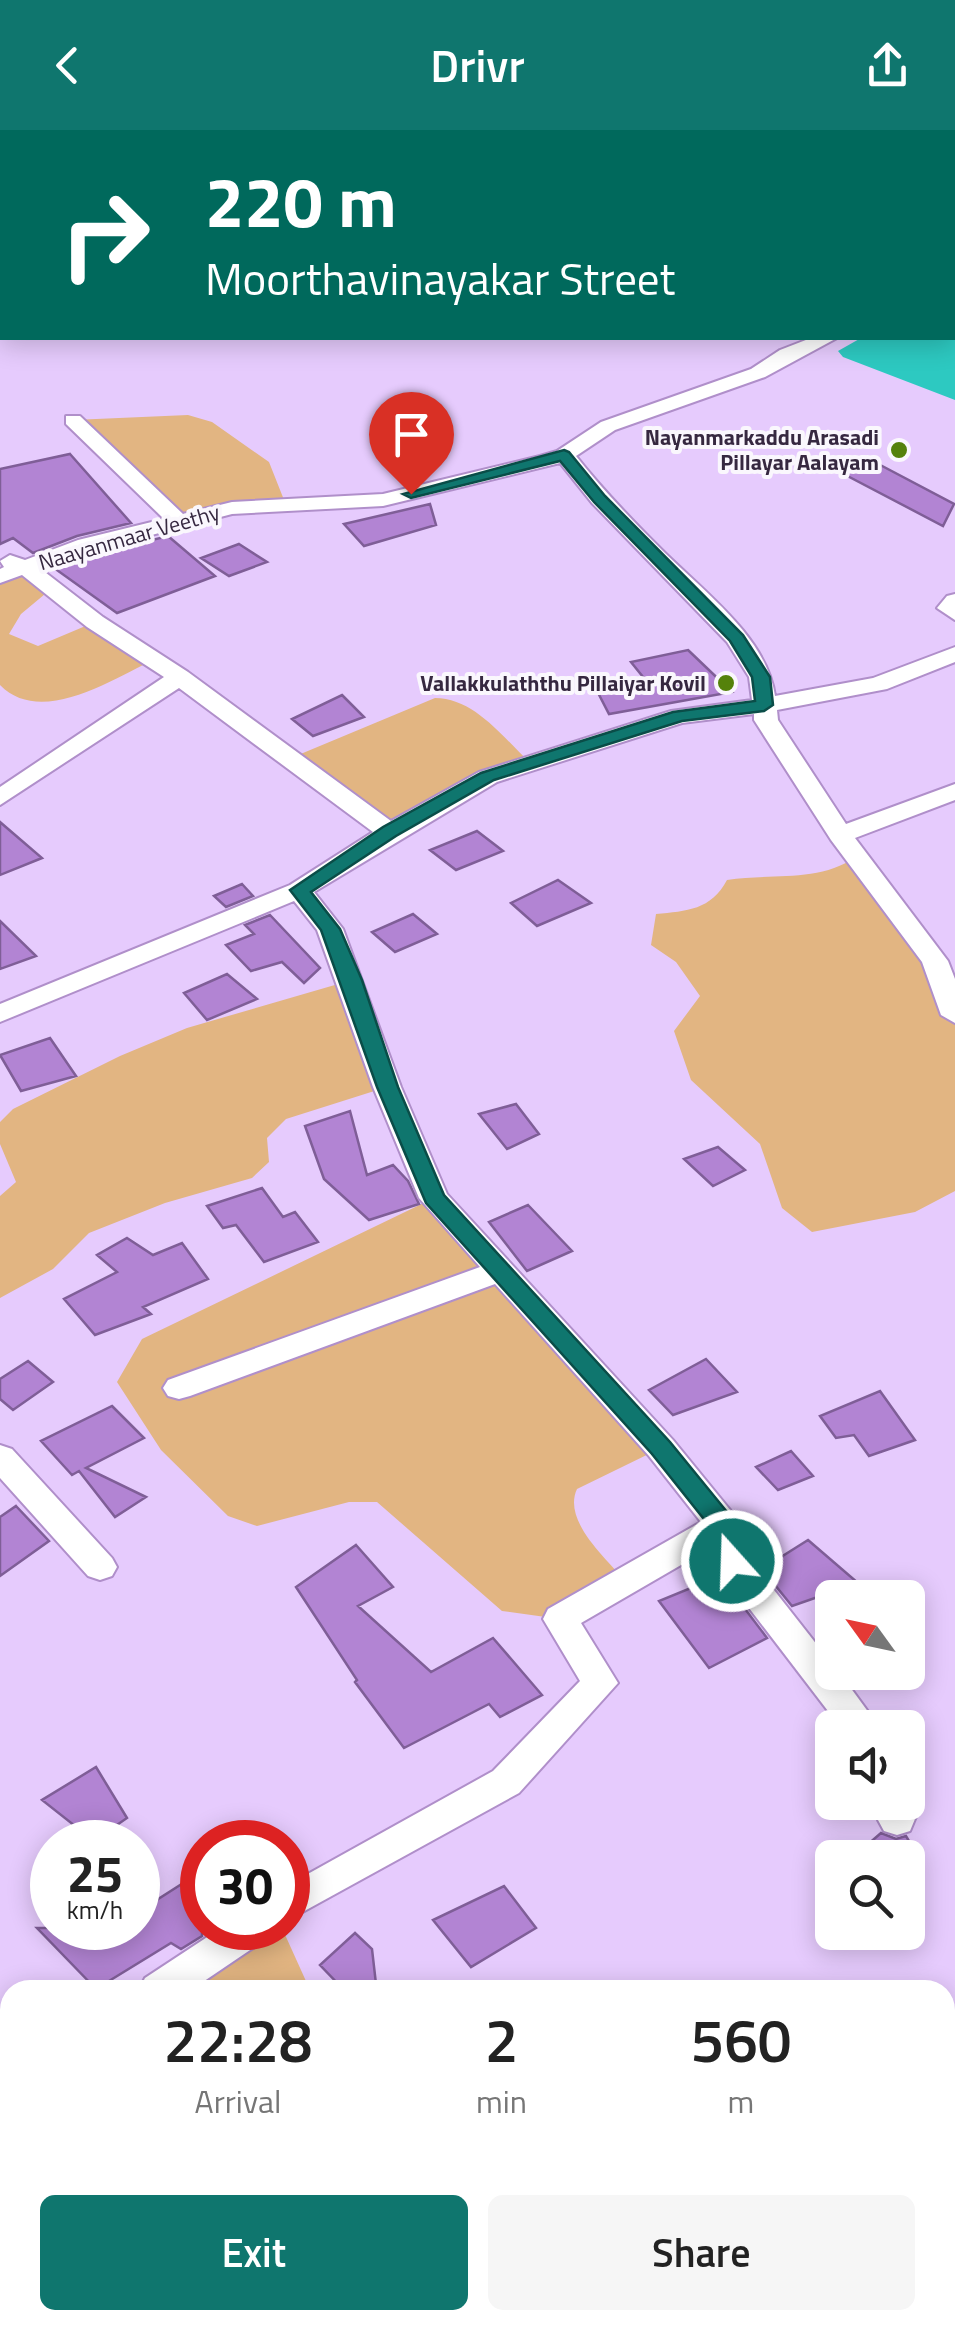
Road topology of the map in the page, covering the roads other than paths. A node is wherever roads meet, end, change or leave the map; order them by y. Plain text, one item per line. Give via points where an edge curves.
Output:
1 (822, 340) edge
2 (73, 420) dead end
3 (564, 455) junction
4 (178, 522) junction
5 (0, 559) edge
6 (25, 567) junction
7 (0, 576) edge
8 (955, 601) edge
9 (955, 613) edge
10 (955, 654) edge
11 (180, 677) junction
12 (764, 705) junction
13 (955, 791) edge
14 (0, 798) edge
15 (390, 832) junction
16 (840, 836) junction
17 (300, 890) junction
18 (0, 1014) edge
19 (955, 1014) edge
20 (503, 1270) junction
21 (179, 1388) dead end
22 (0, 1457) edge
23 (723, 1524) junction
24 (100, 1567) dead end
25 (848, 1710) edge
26 (310, 1892) edge
27 (218, 1950) edge
28 (174, 1980) edge

1 - 3 street, Naayanmaar Veethy via 758,373 608,426
2 - 4 street
3 - 4 street, Naayanmaar Veethy via 382,500 232,508
3 - 12 street via 736,638 761,677
4 - 6 street, Naayanmaar Veethy
5 - 6 street
6 - 7 street, Naayanmaar Veethy
6 - 11 street
8 - 9 street via 948,608
10 - 12 street via 879,684
11 - 14 street
11 - 15 street
12 - 15 street via 679,716 548,755 488,776
12 - 16 street via 766,720
13 - 16 street
15 - 17 street
16 - 19 street via 935,962
17 - 18 street
17 - 20 street via 330,929 434,1198
20 - 21 street
20 - 23 street
22 - 24 street
23 - 25 street via 732,1561
23 - 26 street via 560,1619 600,1682 506,1782
27 - 28 street

